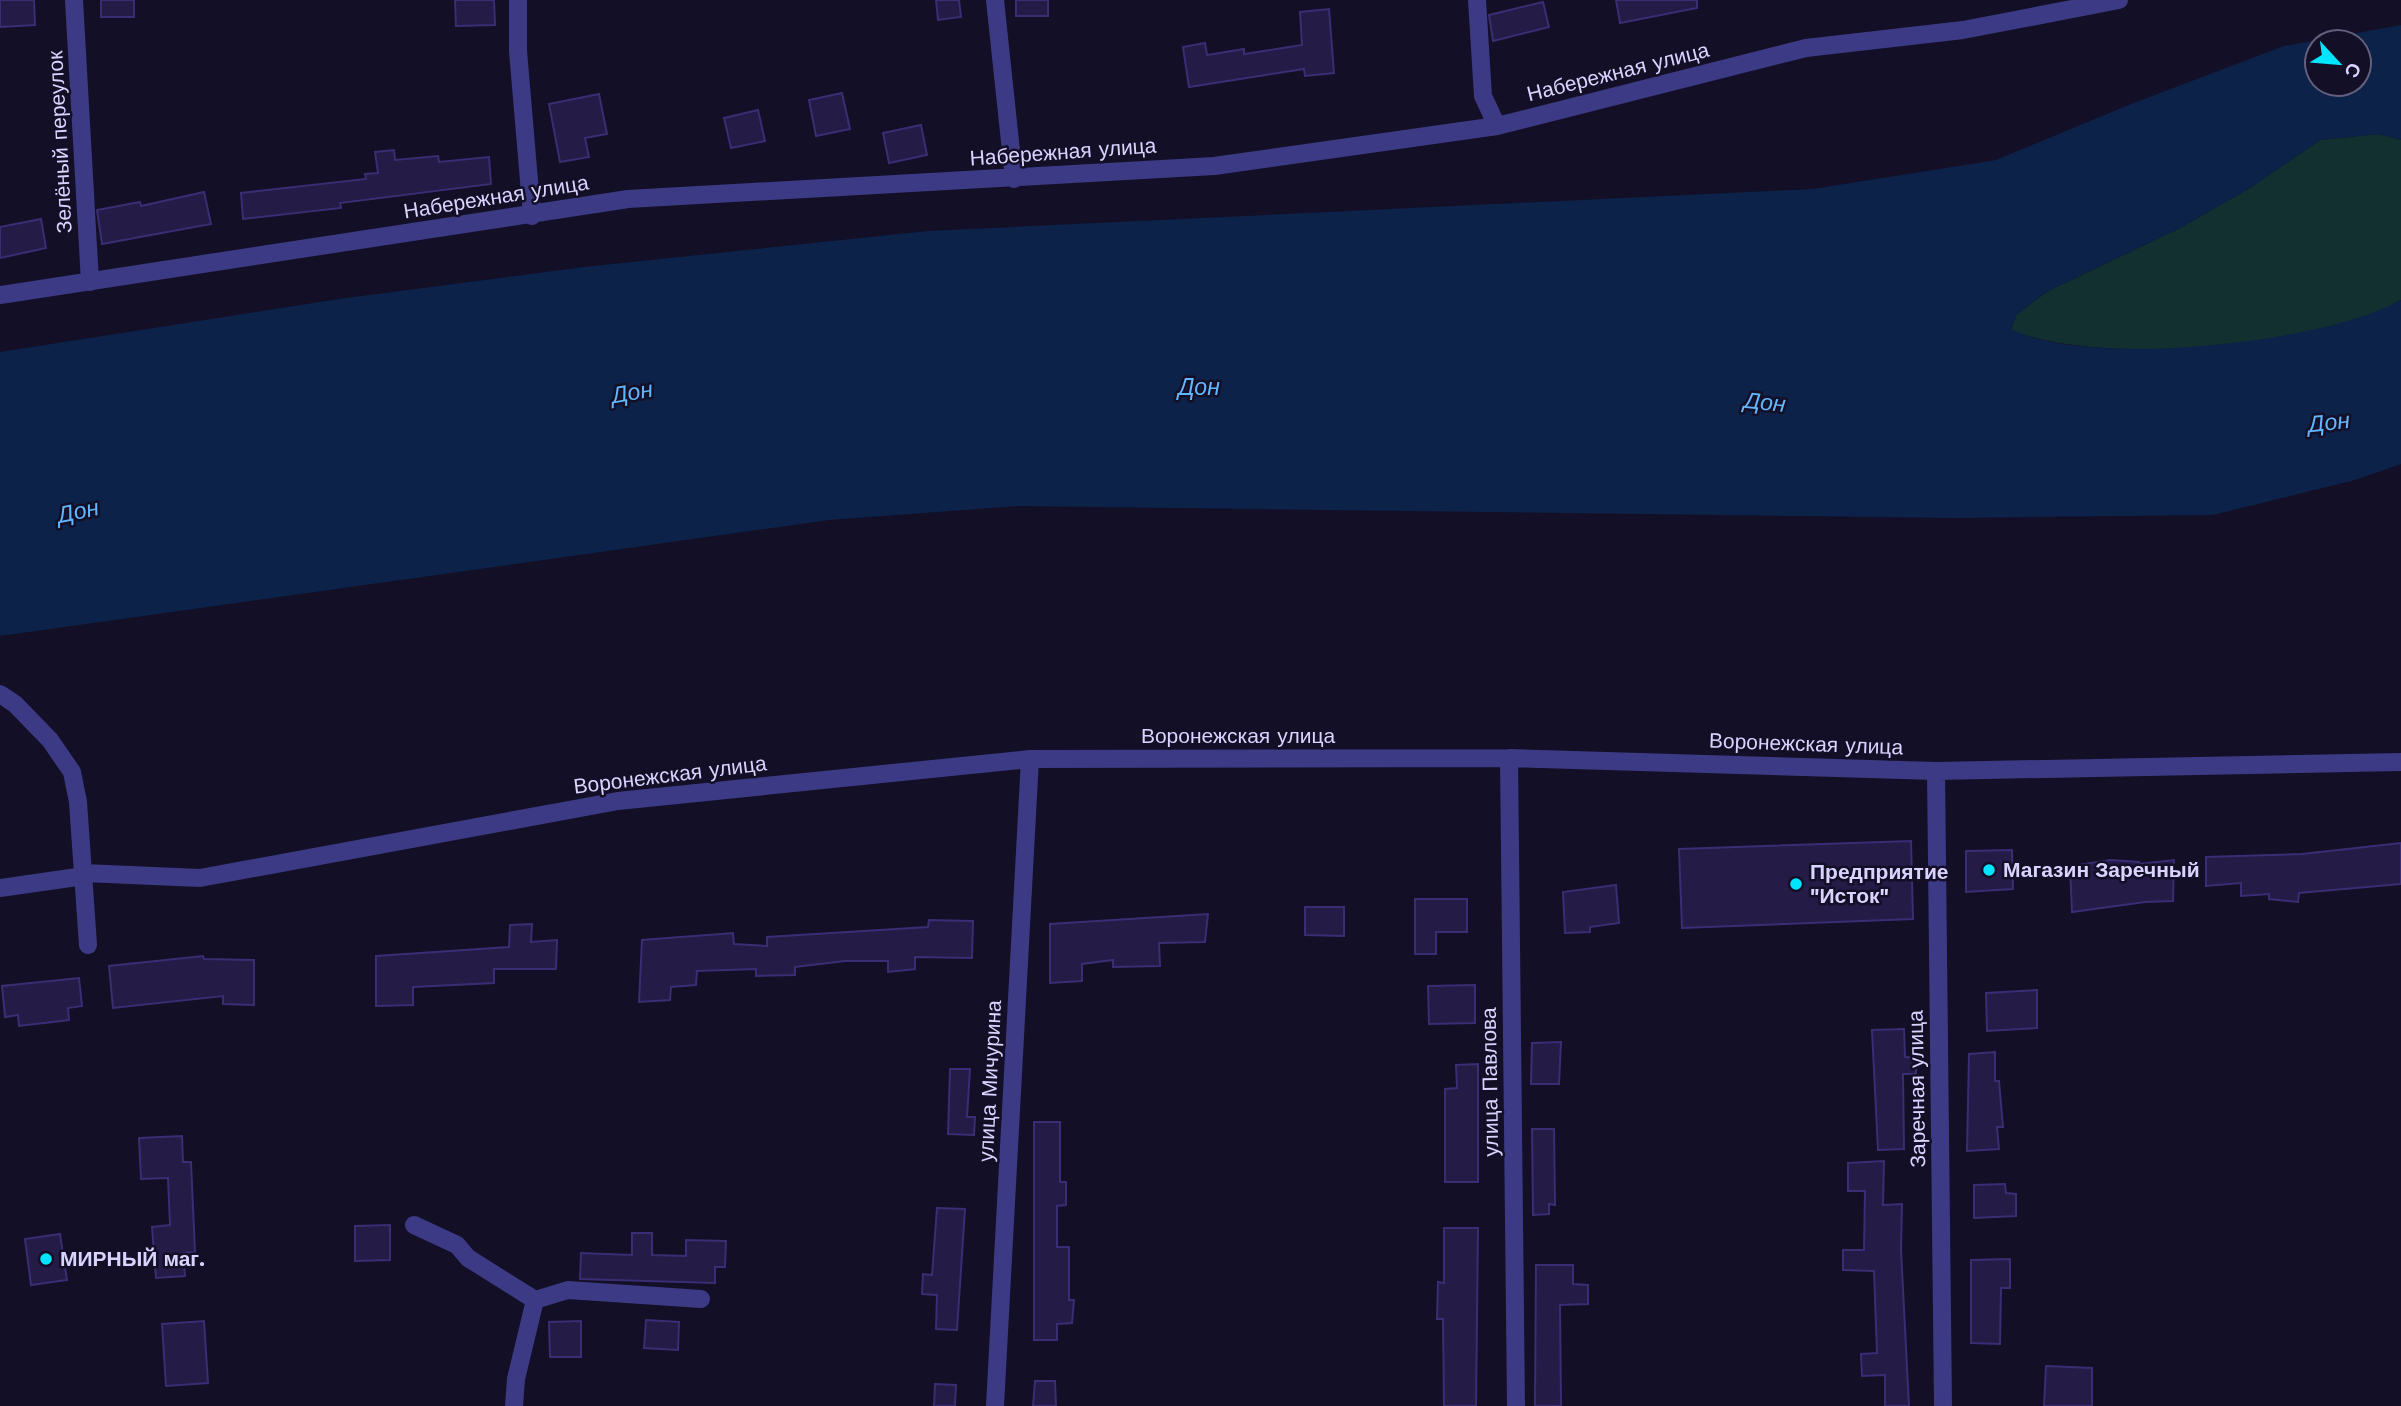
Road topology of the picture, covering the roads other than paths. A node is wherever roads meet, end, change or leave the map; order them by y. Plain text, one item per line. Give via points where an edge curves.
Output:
1 (75, 0) edge
2 (518, 0) edge
3 (995, 0) edge
4 (1477, 0) edge
5 (2119, 0) edge
6 (1497, 126) junction
7 (1014, 179) junction
8 (532, 215) junction
9 (90, 282) junction
10 (0, 295) edge
11 (0, 694) edge
12 (1509, 758) junction
13 (1030, 759) junction
14 (2401, 762) edge
15 (1936, 771) junction
16 (84, 875) junction
17 (0, 888) edge
18 (88, 945) dead end
19 (414, 1225) dead end
20 (701, 1299) dead end
21 (535, 1300) junction
22 (514, 1406) edge
23 (995, 1406) edge
24 (1516, 1406) edge
25 (1943, 1406) edge

1 - 9 street, Зелёный переулок
2 - 8 street
3 - 7 street
4 - 6 street via 1483,96
5 - 6 street, Набережная улица via 1963,30 1806,48
6 - 7 street, Набережная улица via 1214,166
7 - 8 street, Набережная улица via 628,199
8 - 9 street, Набережная улица
9 - 10 street, Набережная улица
11 - 16 street via 50,740 72,772
12 - 13 street, Воронежская улица
12 - 15 street, Воронежская улица
12 - 24 street, улица Павлова
13 - 16 street, Воронежская улица via 618,801 200,878
13 - 23 street, улица Мичурина
14 - 15 street, Воронежская улица
15 - 25 street, Заречная улица
16 - 17 street, Воронежская улица
16 - 18 street
19 - 21 street via 457,1245 468,1258
20 - 21 street via 568,1290
21 - 22 street

